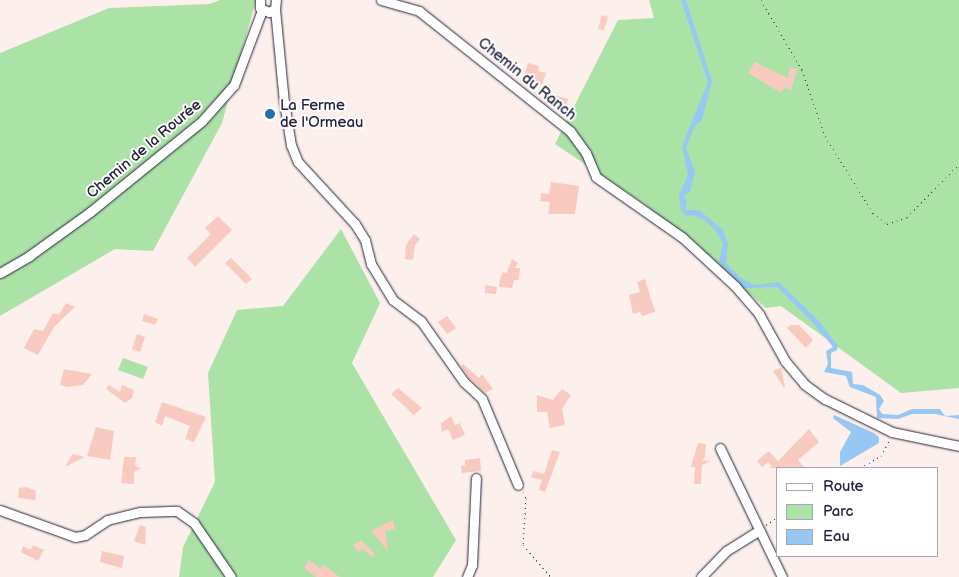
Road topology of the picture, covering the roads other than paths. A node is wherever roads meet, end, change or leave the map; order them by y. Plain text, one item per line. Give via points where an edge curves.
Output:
1 (260, 0) edge
2 (381, 0) edge
3 (277, 3) edge
4 (262, 10) junction
5 (0, 273) edge
6 (959, 446) edge
7 (720, 448) dead end
8 (476, 478) dead end
9 (518, 485) road end
10 (0, 510) edge
11 (759, 530) junction
12 (231, 577) edge
13 (467, 577) edge
14 (701, 577) edge
15 (782, 577) edge

1 - 4 street
2 - 6 street, Chemin du Ranch via 419,11 570,132 586,154 596,177 683,238 735,286 760,314 786,361 804,384 834,404 892,432
3 - 4 street via 269,12
3 - 9 street via 284,102 291,145 298,162 355,224 365,240 370,264 394,300 421,321 464,382 482,400
4 - 5 street, Chemin de la Rourée via 234,85 202,121 98,206
7 - 11 street
8 - 13 street via 472,565
10 - 12 street via 75,537 85,535 107,520 140,512 177,511 194,523
11 - 14 street via 726,551
11 - 15 street

